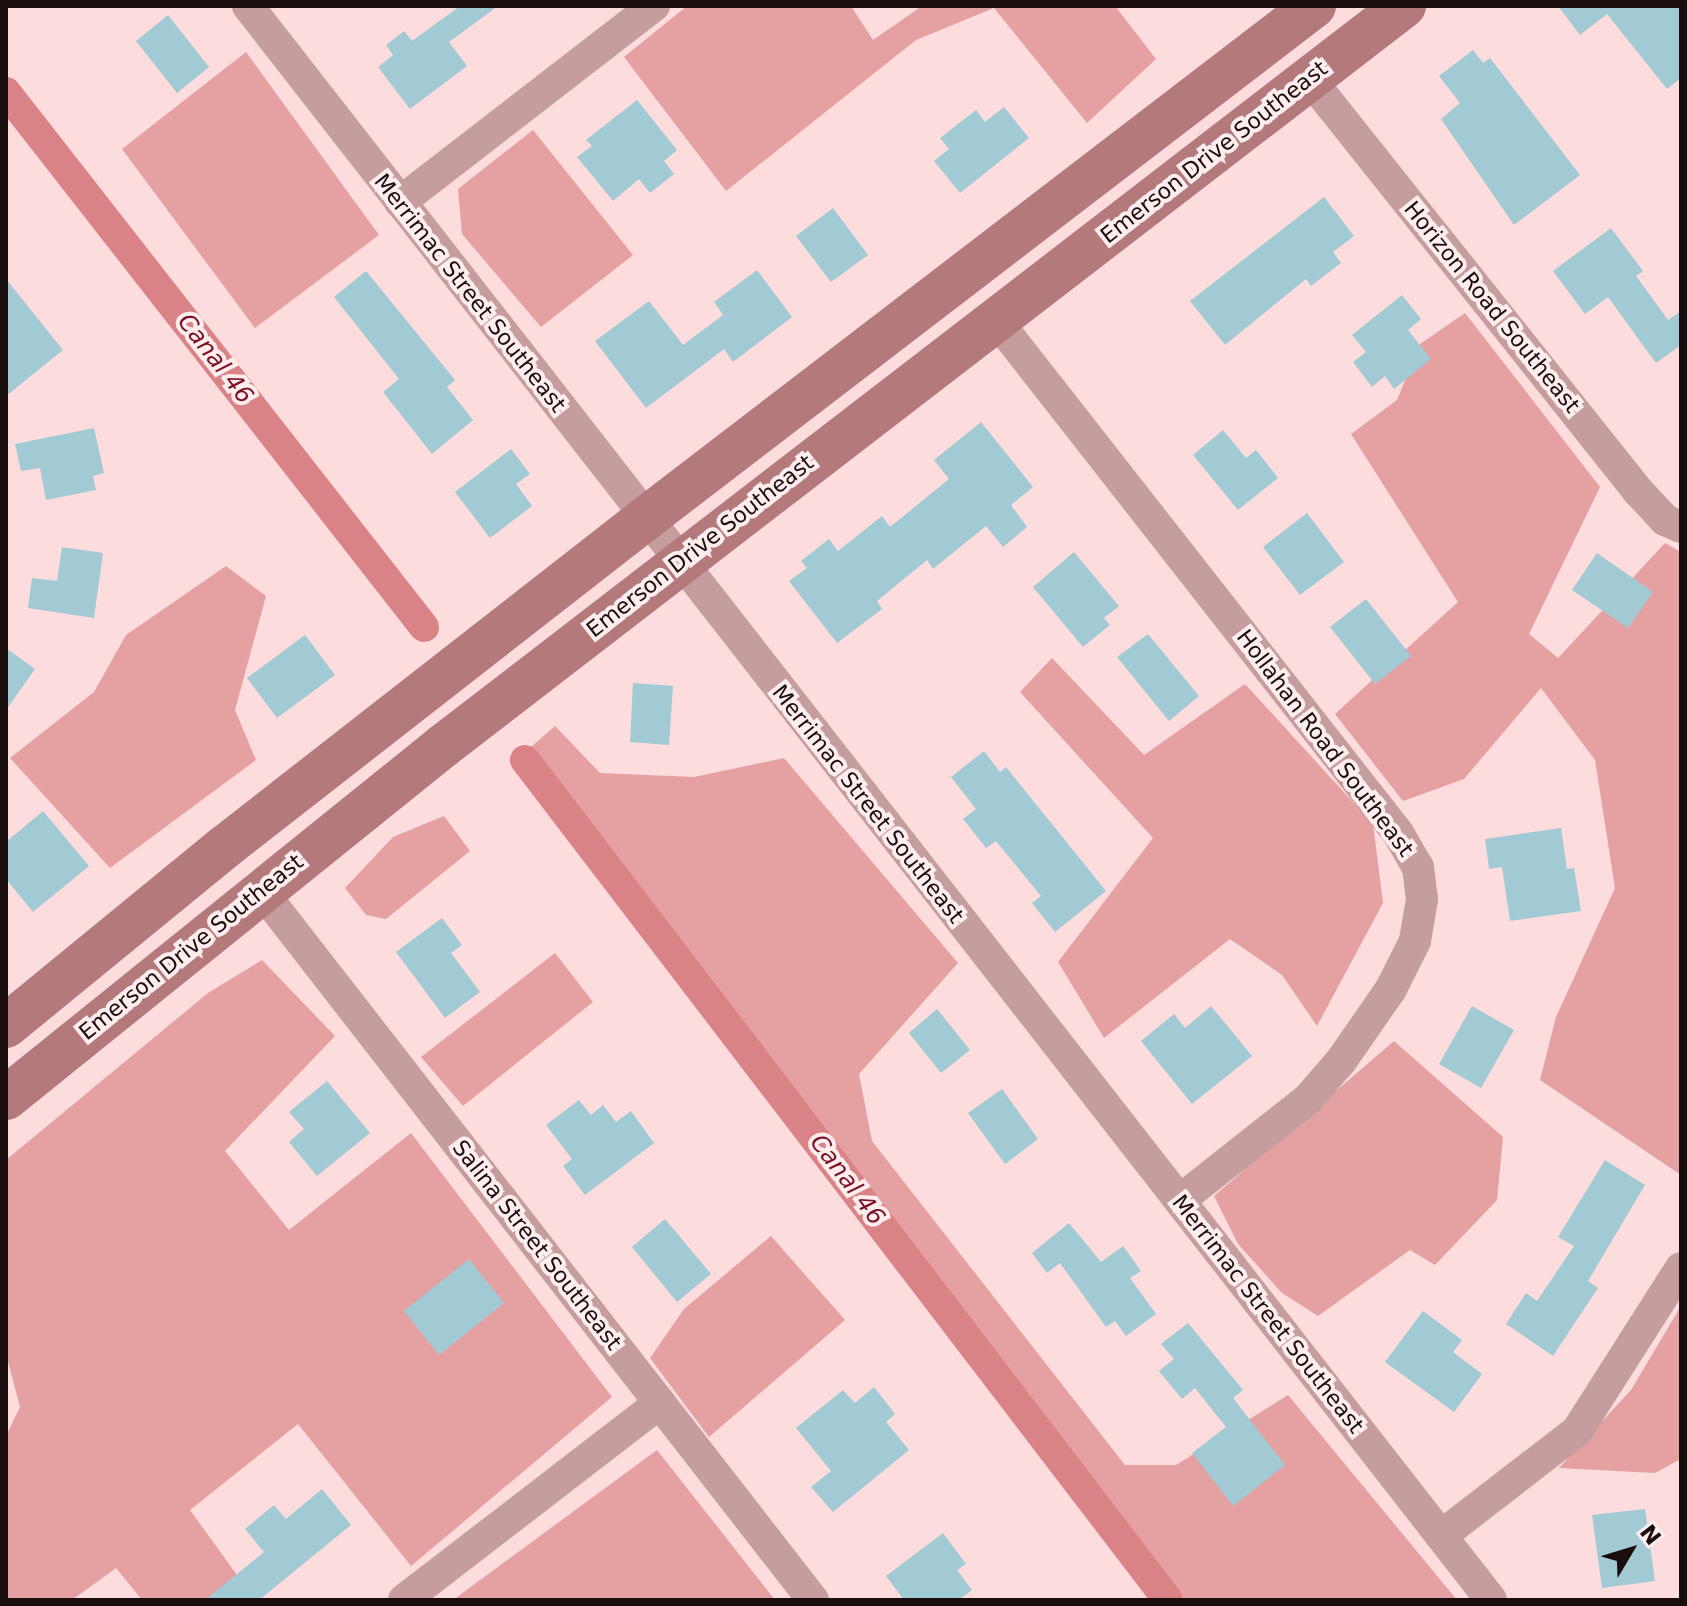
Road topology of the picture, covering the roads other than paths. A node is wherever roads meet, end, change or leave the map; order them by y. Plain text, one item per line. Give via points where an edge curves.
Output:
1 (248, 6) edge
2 (654, 6) edge
3 (1314, 6) edge
4 (1404, 6) edge
5 (1309, 78) junction
6 (400, 202) junction
7 (996, 320) junction
8 (645, 519) junction
9 (1681, 527) edge
10 (678, 562) junction
11 (260, 889) junction
12 (6, 1026) edge
13 (6, 1098) edge
14 (1180, 1200) junction
15 (1681, 1268) edge
16 (660, 1403) junction
17 (1441, 1536) junction
18 (404, 1600) edge
19 (813, 1600) edge
20 (1491, 1600) edge

1 - 6 street, Merrimac Street Southeast
2 - 6 street
3 - 8 street
4 - 5 street, Emerson Drive Southeast
5 - 7 street, Emerson Drive Southeast
5 - 9 street, Horizon Road Southeast via 1638,491 1665,520
6 - 8 street, Merrimac Street Southeast
7 - 10 street, Emerson Drive Southeast
7 - 14 street, Hollahan Road Southeast via 1398,833 1418,867 1422,899 1415,941 1391,989 1341,1061 1308,1099
8 - 10 street, Merrimac Street Southeast
8 - 12 street via 226,846
10 - 11 street, Emerson Drive Southeast
10 - 14 street, Merrimac Street Southeast
11 - 13 street, Emerson Drive Southeast
11 - 16 street, Salina Street Southeast
14 - 17 street, Merrimac Street Southeast
15 - 17 street via 1577,1431
16 - 18 street
16 - 19 street, Salina Street Southeast
17 - 20 street, Merrimac Street Southeast

